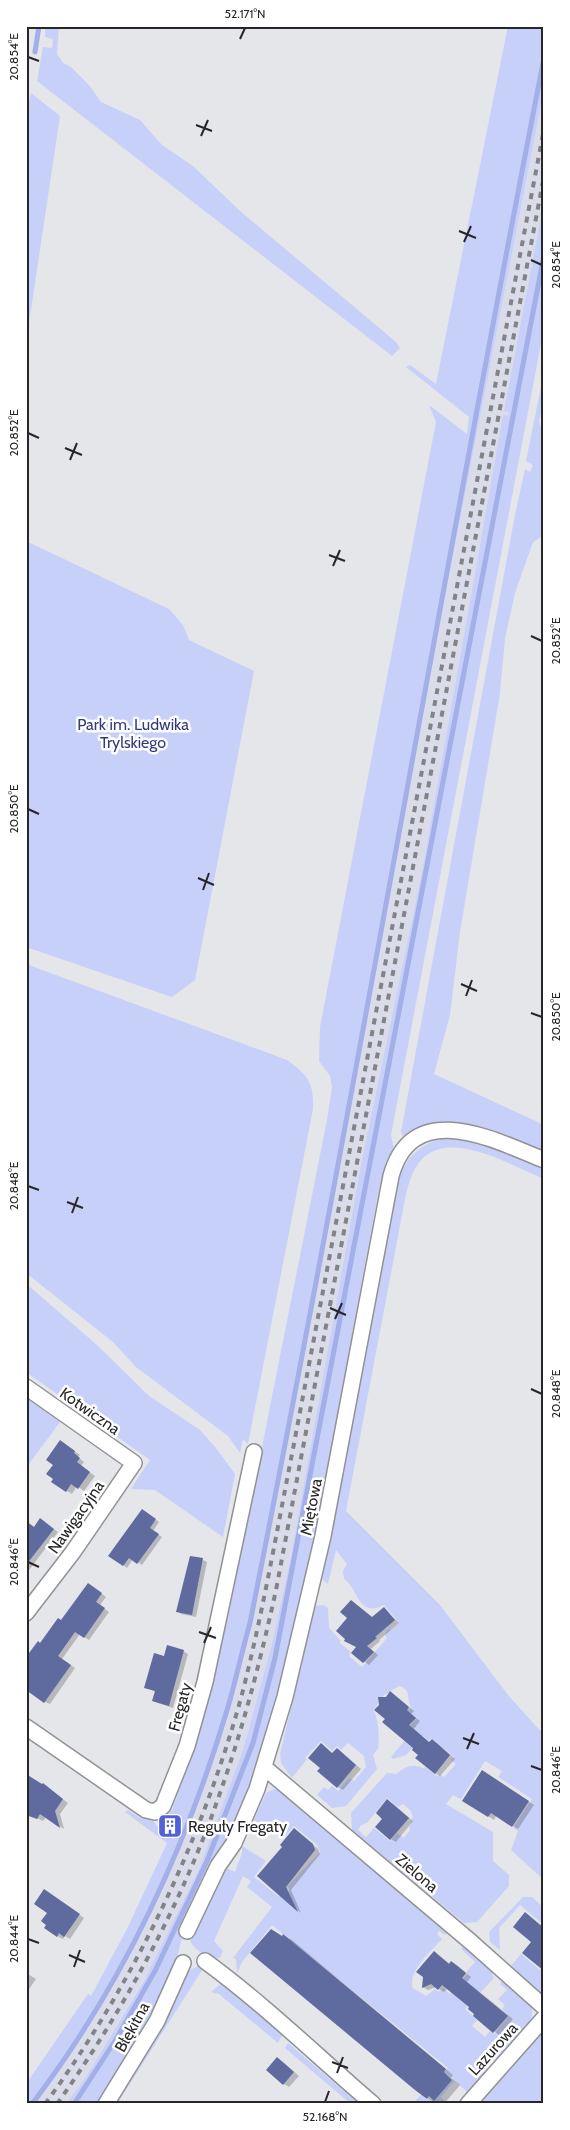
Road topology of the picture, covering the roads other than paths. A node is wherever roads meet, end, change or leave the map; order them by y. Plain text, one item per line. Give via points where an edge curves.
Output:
1 (544, 1160) edge
2 (26, 1387) edge
3 (254, 1452) dead end
4 (134, 1463) joint
5 (26, 1613) edge
6 (26, 1727) edge
7 (265, 1768) junction
8 (187, 1931) dead end
9 (205, 1961) dead end
10 (183, 1963) dead end
11 (544, 2007) edge
12 (544, 2018) edge
13 (106, 2104) edge
14 (373, 2104) edge
15 (468, 2104) edge

1 - 7 street, Miętowa via 485,1136 454,1130 441,1130 417,1138 399,1156 392,1176 323,1536 286,1697
2 - 4 street, Kotwiczna
3 - 6 street, Fregaty via 200,1700 187,1746 163,1806 155,1812 146,1810
4 - 5 street, Nawigacyjna
7 - 8 street, Miętowa via 234,1843 218,1866
7 - 11 street, Zielona
9 - 14 street via 272,2014
10 - 13 street, Błękitna via 157,2021
12 - 15 street, Lazurowa

